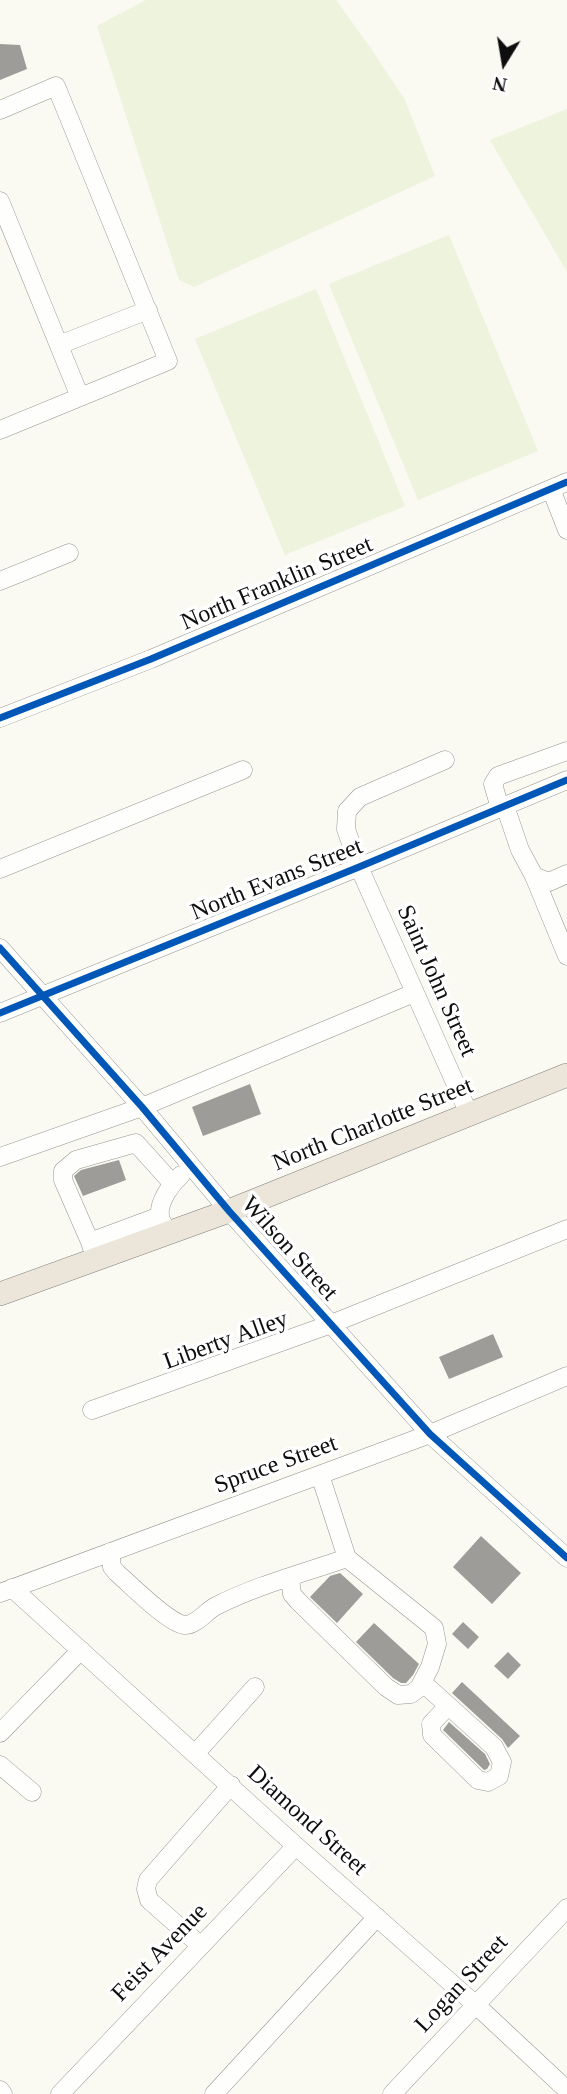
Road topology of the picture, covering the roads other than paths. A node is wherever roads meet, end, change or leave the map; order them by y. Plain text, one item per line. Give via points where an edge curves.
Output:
1 (0, 110) edge
2 (0, 201) edge
3 (148, 310) junction
4 (59, 345) junction
5 (80, 397) junction
6 (0, 430) edge
7 (559, 486) edge
8 (567, 530) edge
9 (69, 554) dead end
10 (0, 581) edge
11 (0, 718) edge
12 (567, 751) edge
13 (445, 760) dead end
14 (243, 770) dead end
15 (567, 780) edge
16 (502, 807) junction
17 (359, 867) junction
18 (0, 869) edge
19 (567, 874) edge
20 (534, 876) junction
21 (0, 948) edge
22 (567, 956) edge
23 (414, 993) junction
24 (44, 997) junction
25 (0, 1013) edge
26 (567, 1076) edge
27 (142, 1107) junction
28 (469, 1114) junction
29 (156, 1124) junction
30 (136, 1143) junction
31 (0, 1157) edge
32 (191, 1165) junction
33 (172, 1183) junction
34 (229, 1211) junction
35 (164, 1225) junction
36 (565, 1235) edge
37 (93, 1250) junction
38 (0, 1294) edge
39 (331, 1324) junction
40 (567, 1376) edge
41 (92, 1410) dead end
42 (430, 1434) junction
43 (320, 1475) junction
44 (110, 1552) junction
45 (347, 1558) junction
46 (567, 1559) edge
47 (290, 1578) junction
48 (6, 1590) edge
49 (81, 1650) junction
50 (422, 1682) junction
51 (255, 1687) dead end
52 (447, 1706) dead end
53 (0, 1733) edge
54 (196, 1753) junction
55 (0, 1765) edge
56 (231, 1786) junction
57 (32, 1792) dead end
58 (296, 1846) junction
59 (567, 1908) edge
60 (377, 1917) junction
61 (201, 1946) junction
62 (476, 2004) junction
63 (567, 2090) edge
64 (60, 2094) edge
65 (214, 2094) edge
66 (392, 2094) edge

1 - 3 street via 57,86
2 - 4 street
3 - 4 street
3 - 5 street via 169,361
4 - 5 street
5 - 6 street
7 - 8 street
7 - 11 street, North Franklin Street
9 - 10 street
12 - 16 street via 498,776 493,784
13 - 17 street, Saint John Street via 360,797 347,811 346,829
14 - 18 street
15 - 16 street, North Evans Street
16 - 17 street, North Evans Street
16 - 20 street
17 - 23 street, Saint John Street
17 - 24 street, North Evans Street
19 - 20 street via 549,882
20 - 22 street
21 - 24 street, Wilson Street
23 - 27 street
23 - 28 street, Saint John Street
24 - 25 street, North Evans Street
24 - 27 street, Wilson Street
26 - 28 main road, North Charlotte Street
27 - 29 street, Wilson Street
27 - 31 street
28 - 34 main road, North Charlotte Street
29 - 30 street
29 - 32 street, Wilson Street
30 - 33 street
30 - 37 street via 76,1160 64,1171 63,1180
32 - 33 street
32 - 34 street, Wilson Street
33 - 35 street via 163,1202
34 - 35 main road, North Charlotte Street
34 - 39 street, Wilson Street
35 - 37 main road, North Charlotte Street
36 - 39 street, Liberty Alley
37 - 38 main road, North Charlotte Street
39 - 41 street, Liberty Alley
39 - 42 street, Wilson Street
40 - 42 street, Spruce Street
42 - 43 street, Spruce Street
42 - 46 street, Wilson Street
43 - 44 street, Spruce Street
43 - 45 street
44 - 47 street via 117,1573 182,1625 191,1625 214,1607
44 - 48 street, Spruce Street
45 - 47 street
45 - 50 street via 434,1628 437,1644
47 - 50 street via 298,1601 386,1687 398,1695 411,1694
48 - 49 street, Diamond Street
49 - 53 street
49 - 54 street, Diamond Street
50 - 52 street
51 - 54 street
54 - 56 street, Diamond Street
55 - 57 street
56 - 58 street, Diamond Street
56 - 61 street via 148,1880 146,1889 149,1900
58 - 60 street, Diamond Street
58 - 61 street, Feist Avenue
59 - 62 street, Logan Street
60 - 62 street, Diamond Street
60 - 65 street
61 - 64 street, Feist Avenue
62 - 63 street, Diamond Street
62 - 66 street, Logan Street

